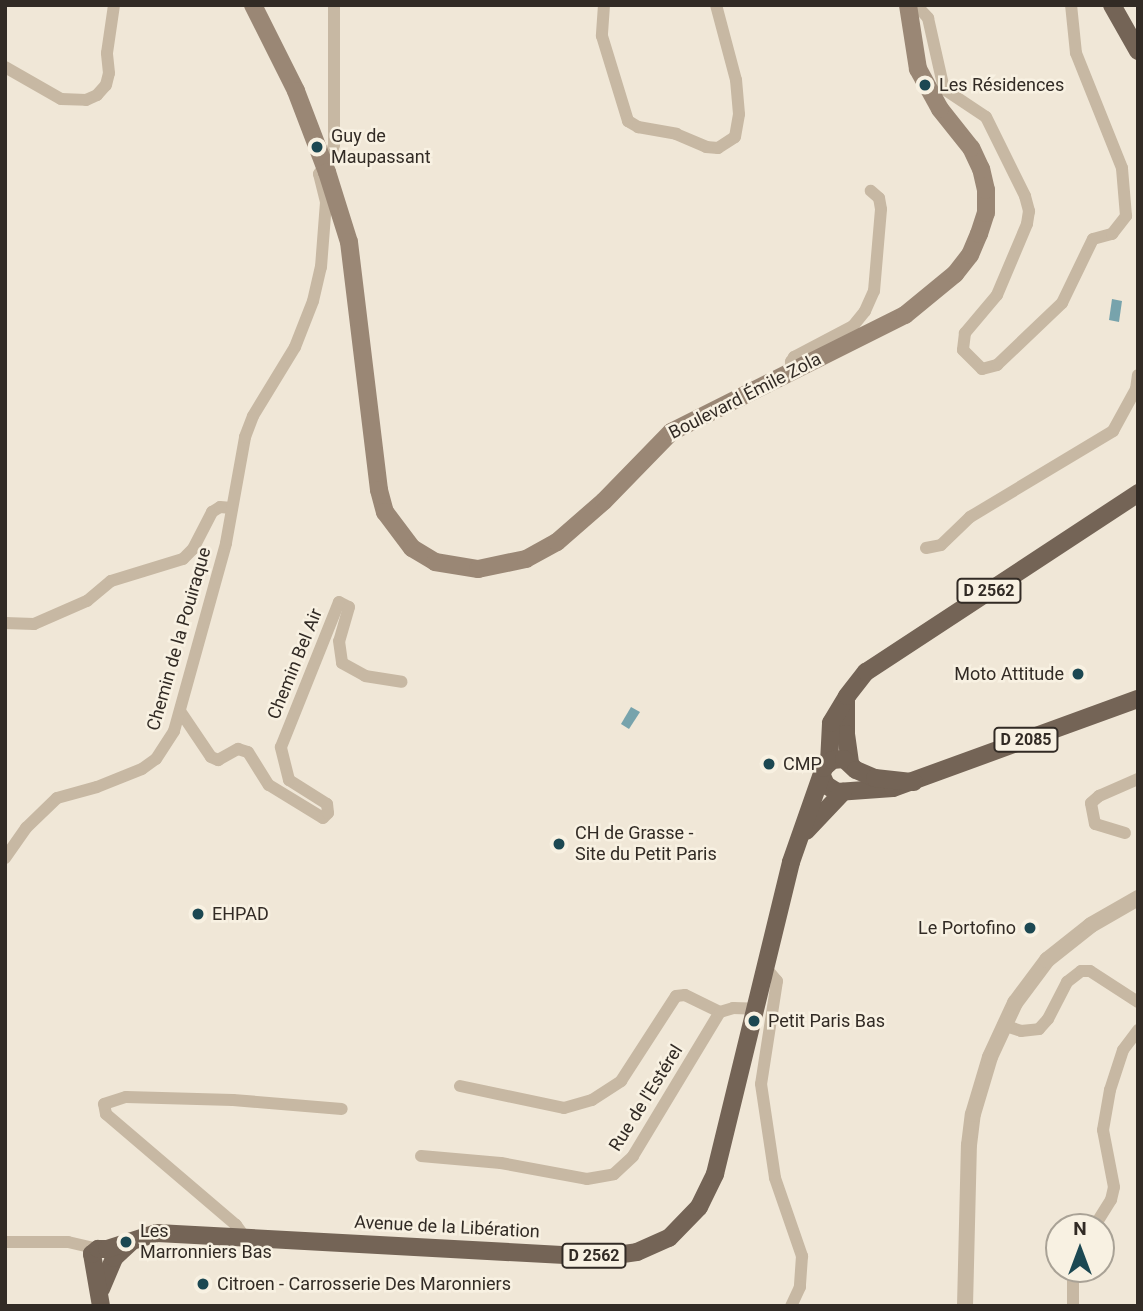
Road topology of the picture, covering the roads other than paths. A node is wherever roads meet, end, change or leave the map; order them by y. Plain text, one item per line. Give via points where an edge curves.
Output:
1 (114, 5) edge
2 (253, 5) edge
3 (334, 5) edge
4 (604, 5) edge
5 (716, 5) edge
6 (908, 5) edge
7 (916, 5) edge
8 (1071, 5) edge
9 (1112, 5) edge
10 (1138, 51) edge
11 (5, 67) edge
12 (324, 166) junction
13 (871, 191) dead end
14 (794, 369) junction
15 (1138, 375) edge
16 (1138, 493) edge
17 (232, 508) junction
18 (926, 548) dead end
19 (5, 623) edge
20 (402, 682) dead end
21 (847, 696) junction
22 (1138, 699) edge
23 (180, 711) junction
24 (853, 766) junction
25 (826, 771) junction
26 (1138, 779) edge
27 (914, 782) junction
28 (846, 791) junction
29 (1125, 833) dead end
30 (797, 841) junction
31 (5, 858) edge
32 (1138, 898) edge
33 (766, 968) junction
34 (1138, 1002) edge
35 (757, 1009) junction
36 (720, 1012) junction
37 (1003, 1026) junction
38 (1138, 1030) edge
39 (460, 1086) dead end
40 (342, 1109) dead end
41 (421, 1156) dead end
42 (1103, 1213) edge
43 (244, 1237) junction
44 (5, 1242) edge
45 (102, 1259) junction
46 (1073, 1283) edge
47 (100, 1299) edge
48 (791, 1306) edge
49 (965, 1306) edge
50 (1073, 1306) edge

1 - 11 street via 107,53 109,74 97,95 86,100 61,99
2 - 12 main road, Boulevard Émile Zola via 296,91
3 - 12 street, Chemin de la Pouiraque via 334,145
4 - 5 street via 602,36 628,121 718,148 735,137 740,114 736,79
6 - 14 main road, Boulevard Émile Zola via 918,69 981,169 986,213 970,255 923,303
7 - 8 street via 928,18 944,89 986,117 1029,211 997,295 965,333 963,350 982,369 997,365 1062,303 1093,239 1112,234 1126,216 1122,168 1076,53
9 - 10 main road
12 - 14 main road, Boulevard Émile Zola via 351,256 385,512 412,548 435,562 478,569 526,559 557,542 590,514 671,432
12 - 17 street, Chemin de la Pouiraque via 319,174 326,219 313,301 295,347 253,416
13 - 14 street via 879,198 881,209 874,290 865,311 853,326 794,357
15 - 18 street via 1136,389 1113,431 970,517 941,545
16 - 21 main road, D 2562 via 883,661
17 - 19 street via 212,512 183,559 111,580 87,601 34,624
17 - 23 street, Chemin de la Pouiraque
20 - 23 street, Chemin Bel Air via 365,676 342,663 340,641 349,607 339,602 281,747 289,780 327,804 323,818 269,785 248,752 238,749 218,760 211,757
21 - 24 main road via 846,734
21 - 25 main road, D 2562 via 831,723
22 - 27 main road, D 2085
23 - 31 street, Chemin de la Pouiraque via 174,731 156,759 110,783 57,798 26,828
24 - 25 main road via 838,758
24 - 27 main road, D 2085 via 884,781
24 - 28 main road via 856,781
25 - 28 main road via 831,789
25 - 30 main road, Avenue de la Libération / D 2562
26 - 29 street via 1091,803 1095,824
27 - 28 main road, D 2085
28 - 30 main road, Avenue de la Libération / D 2562
30 - 33 main road, Avenue de la Libération / D 2562
32 - 37 street via 1091,925 1047,960
33 - 35 main road, Avenue de la Libération / D 2562
33 - 48 street via 777,981 761,1084 775,1178 797,1236 803,1269
34 - 37 street via 1090,971 1081,971 1067,982 1039,1029
35 - 36 street
35 - 43 main road, Avenue de la Libération / D 2562 via 707,1195 680,1230 654,1246 602,1257
36 - 39 street via 685,995 676,996 621,1081 592,1100 564,1108
36 - 41 street, Rue de l'Estérel via 634,1156 614,1174 587,1179 501,1163
37 - 49 street via 973,1114 966,1176
38 - 42 street via 1123,1050 1110,1090 1103,1130 1114,1187
40 - 43 street via 127,1097 104,1104 106,1114 236,1225
43 - 45 main road, Avenue de la Libération / D 2562 via 170,1232 134,1239
44 - 45 street via 77,1245
45 - 47 main road, Avenue de la Libération / D 2562
46 - 50 street

